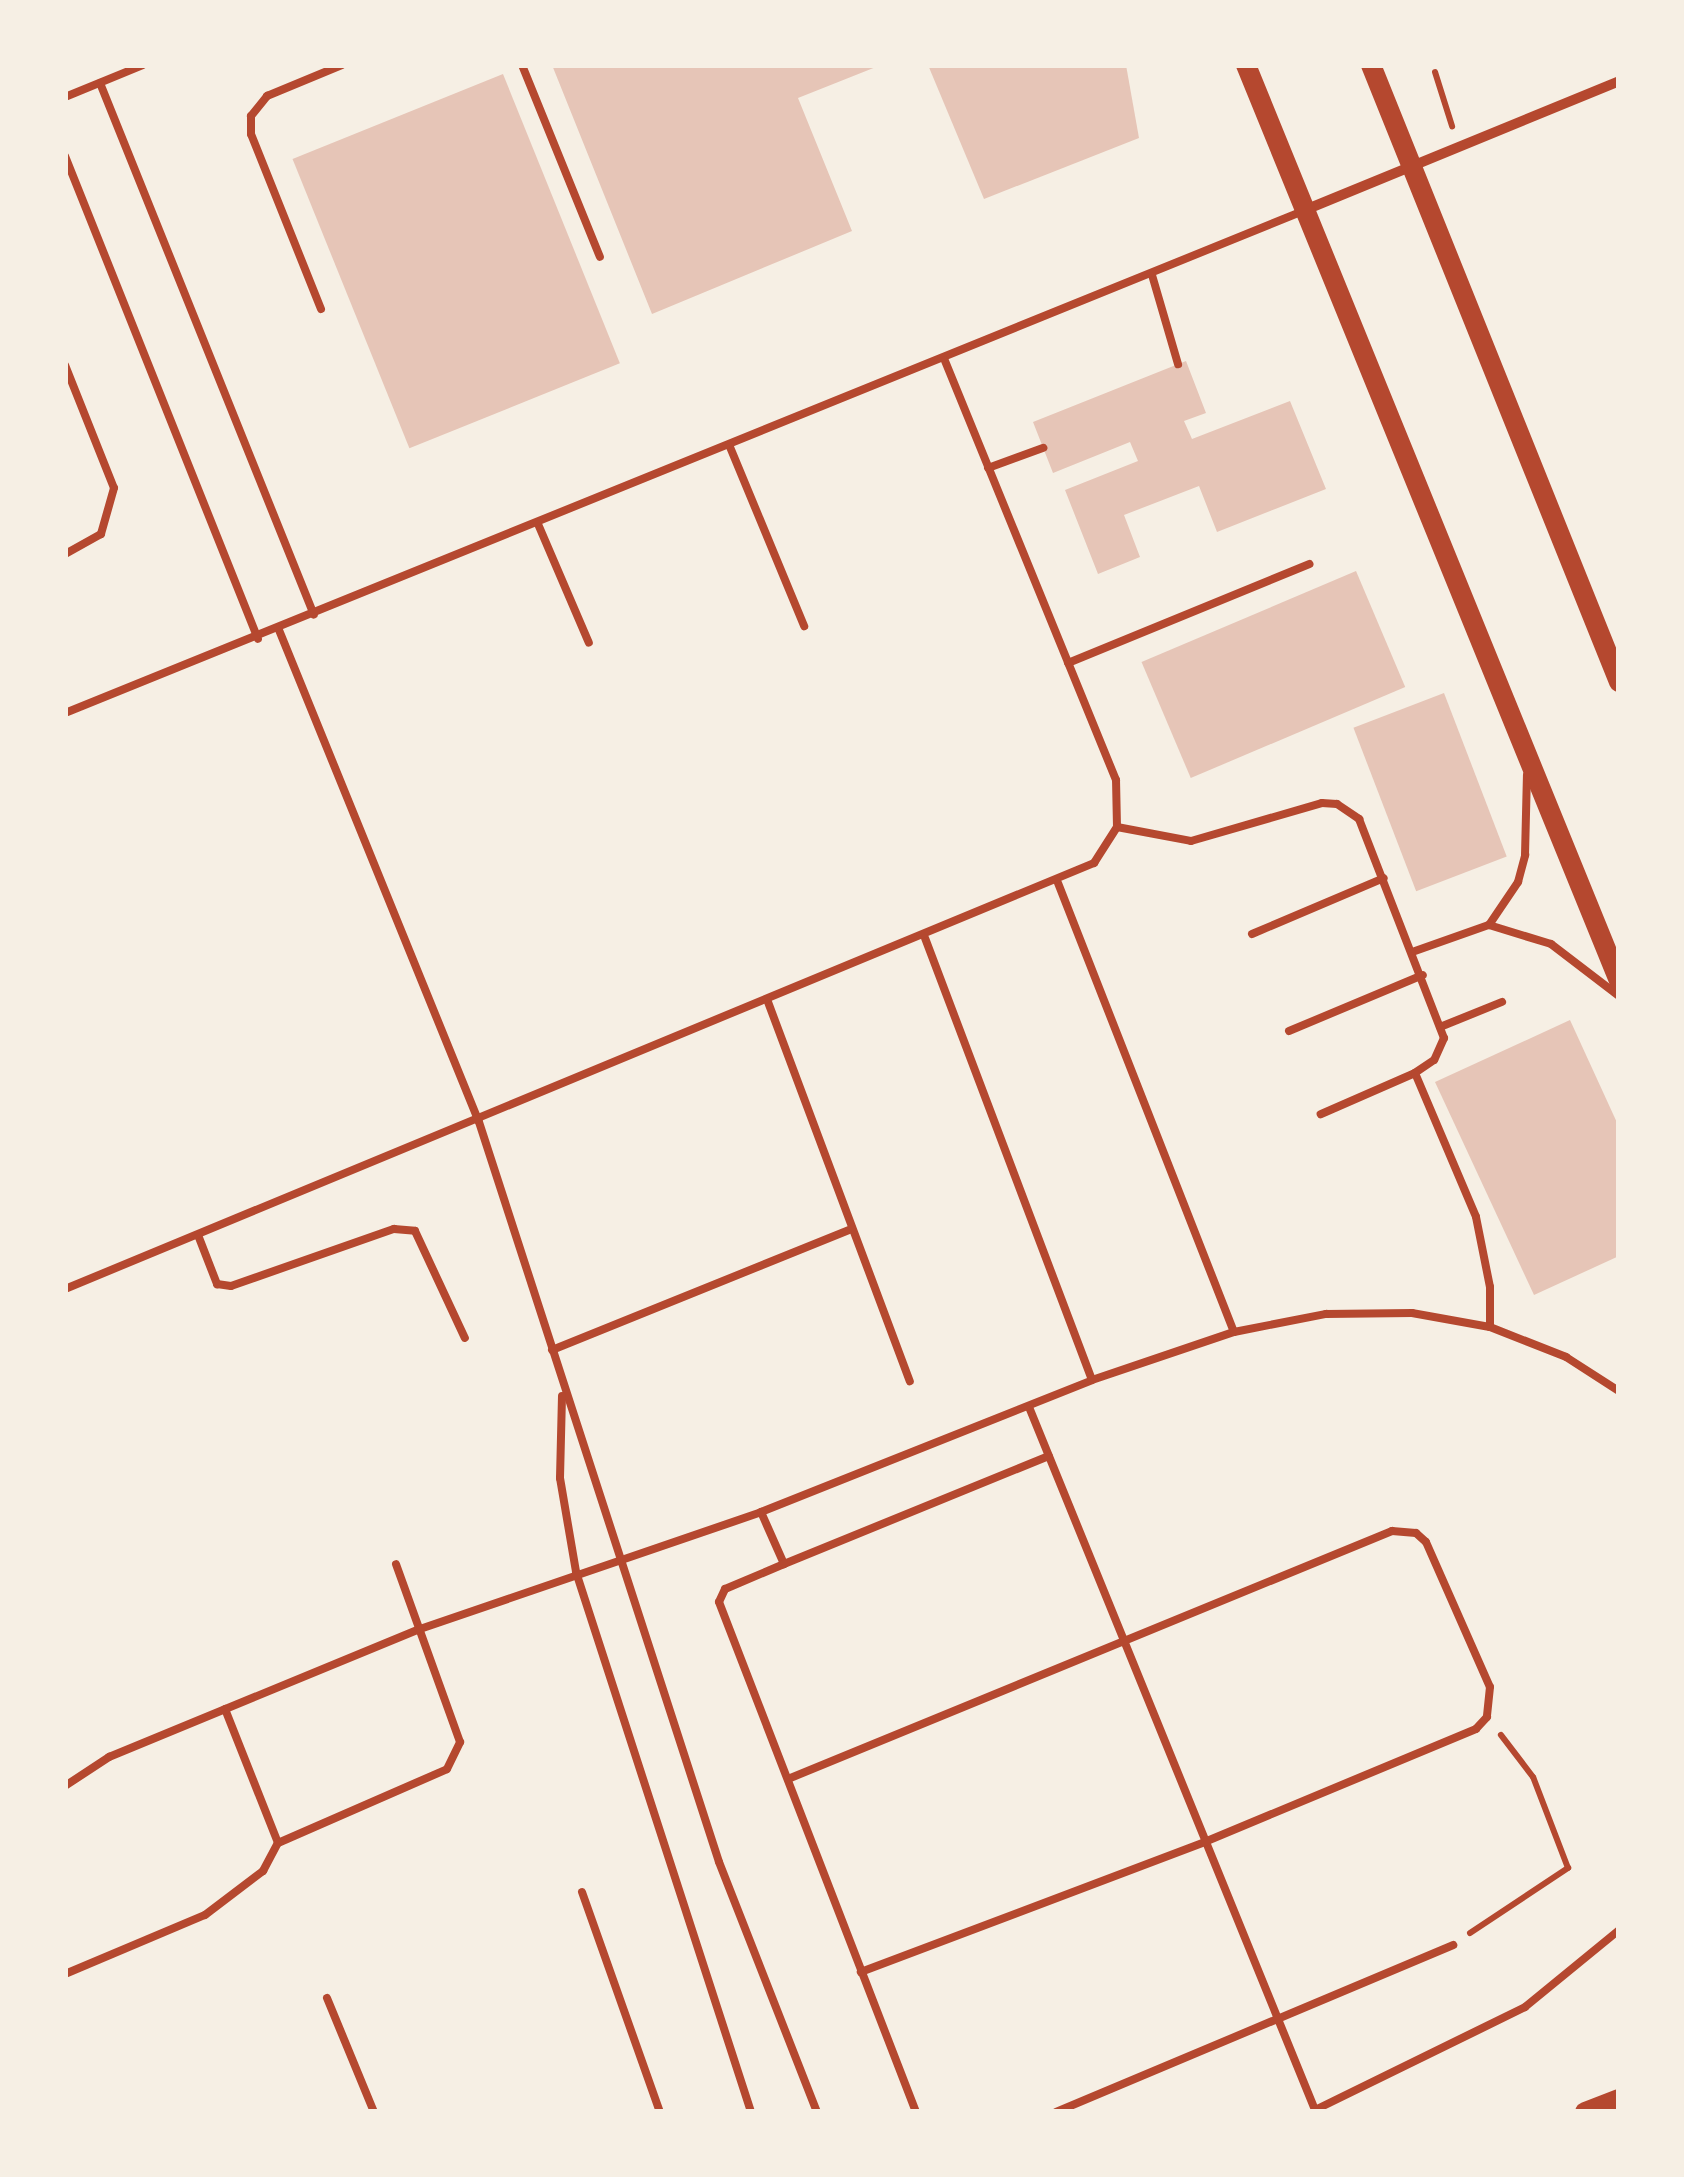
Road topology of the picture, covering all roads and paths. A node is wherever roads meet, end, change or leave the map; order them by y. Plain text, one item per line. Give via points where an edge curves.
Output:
1 (144, 65) edge
2 (342, 65) edge
3 (522, 65) edge
4 (1246, 65) edge
5 (1371, 65) edge
6 (1436, 72) dead end
7 (1619, 81) edge
8 (100, 83) junction
9 (65, 96) edge
10 (1460, 146) junction
11 (65, 156) edge
12 (1414, 164) junction
13 (1304, 211) junction
14 (600, 256) dead end
15 (1152, 274) junction
16 (320, 310) dead end
17 (945, 360) junction
18 (1178, 364) dead end
19 (65, 365) edge
20 (730, 447) junction
21 (1043, 448) dead end
22 (988, 468) junction
23 (538, 524) junction
24 (65, 554) edge
25 (1309, 564) dead end
26 (314, 615) junction
27 (804, 626) dead end
28 (279, 630) junction
29 (258, 639) junction
30 (589, 643) dead end
31 (1068, 663) junction
32 (1619, 682) edge
33 (65, 712) edge
34 (1527, 759) junction
35 (1117, 827) junction
36 (1384, 878) junction
37 (1058, 883) junction
38 (1489, 926) junction
39 (1252, 934) dead end
40 (925, 938) junction
41 (1415, 951) junction
42 (1423, 975) junction
43 (1619, 981) edge
44 (1619, 996) edge
45 (768, 1002) junction
46 (1502, 1002) dead end
47 (1440, 1027) junction
48 (1289, 1031) dead end
49 (1414, 1073) junction
50 (1321, 1114) dead end
51 (479, 1122) junction
52 (851, 1229) junction
53 (198, 1236) junction
54 (65, 1289) edge
55 (1490, 1327) junction
56 (1234, 1332) junction
57 (465, 1338) dead end
58 (552, 1350) junction
59 (1092, 1380) junction
60 (910, 1381) dead end
61 (562, 1391) junction
62 (1619, 1391) edge
63 (1029, 1407) junction
64 (1049, 1456) junction
65 (762, 1512) junction
66 (624, 1558) junction
67 (396, 1564) dead end
68 (784, 1564) junction
69 (576, 1572) junction
70 (420, 1629) junction
71 (1124, 1641) junction
72 (226, 1709) junction
73 (1487, 1716) junction
74 (788, 1778) junction
75 (65, 1786) edge
76 (1205, 1842) junction
77 (278, 1843) junction
78 (582, 1892) dead end
79 (1619, 1930) edge
80 (1453, 1945) joint
81 (861, 1972) junction
82 (65, 1974) edge
83 (326, 1998) dead end
84 (1277, 2020) junction
85 (1619, 2099) edge
86 (1315, 2110) edge
87 (374, 2112) edge
88 (660, 2112) edge
89 (751, 2112) edge
90 (817, 2112) edge
91 (916, 2112) edge
92 (1056, 2112) edge
93 (1586, 2112) edge

1 - 8 lane
2 - 16 lane via 267,96 251,116 251,134
3 - 14 lane
4 - 13 main road
5 - 12 main road
6 - 10 path
7 - 10 street
8 - 9 lane
8 - 26 lane
10 - 12 street
11 - 29 lane
12 - 13 street
12 - 32 main road
13 - 15 lane
13 - 34 main road
15 - 17 lane
15 - 18 lane
17 - 20 lane
17 - 22 lane
19 - 24 lane via 114,488 101,534
20 - 23 lane
20 - 27 lane
21 - 22 lane
22 - 31 lane
23 - 26 lane
23 - 30 lane
25 - 31 lane
26 - 28 lane
28 - 29 lane
28 - 51 lane
29 - 33 lane
31 - 35 lane via 1116,780
34 - 38 lane via 1525,855 1518,882
34 - 43 main road
35 - 36 lane via 1191,841 1337,804 1358,819
35 - 37 lane via 1094,864
36 - 39 lane
36 - 41 lane
37 - 40 lane
37 - 56 lane
38 - 41 lane
38 - 44 lane via 1550,944
40 - 45 lane
40 - 59 lane
41 - 42 lane
42 - 47 lane
42 - 48 lane
45 - 51 lane
45 - 52 lane
46 - 47 lane
47 - 49 lane via 1440,1053
49 - 50 lane
49 - 55 lane via 1476,1217 1488,1270
51 - 53 lane
51 - 58 lane
52 - 58 lane
52 - 60 lane
53 - 54 lane
53 - 57 lane via 217,1284 231,1286 394,1229 415,1231
55 - 56 lane via 1412,1313 1326,1314
55 - 62 lane via 1566,1357
56 - 59 lane
58 - 61 lane
59 - 63 lane
61 - 66 lane
61 - 69 lane via 560,1478
63 - 64 lane
63 - 65 lane
64 - 68 lane
64 - 71 lane
65 - 66 lane
65 - 68 lane
66 - 69 lane
66 - 90 lane via 719,1862
67 - 70 lane
68 - 74 lane via 726,1589 720,1602
69 - 70 lane
69 - 89 lane
70 - 72 lane
70 - 77 lane via 460,1742 456,1756 432,1780
71 - 73 lane via 1405,1530 1426,1542 1434,1560 1490,1688
71 - 74 lane
71 - 76 lane
72 - 75 lane via 109,1757
72 - 77 lane
73 - 76 lane via 1476,1729
73 - 80 path via 1533,1777 1568,1868
74 - 81 lane
76 - 81 lane
76 - 84 lane
77 - 82 lane via 263,1872 205,1915
78 - 88 lane
79 - 86 lane via 1525,2007
80 - 84 lane
81 - 91 lane
83 - 87 lane
84 - 86 lane
84 - 92 lane
85 - 93 main road

